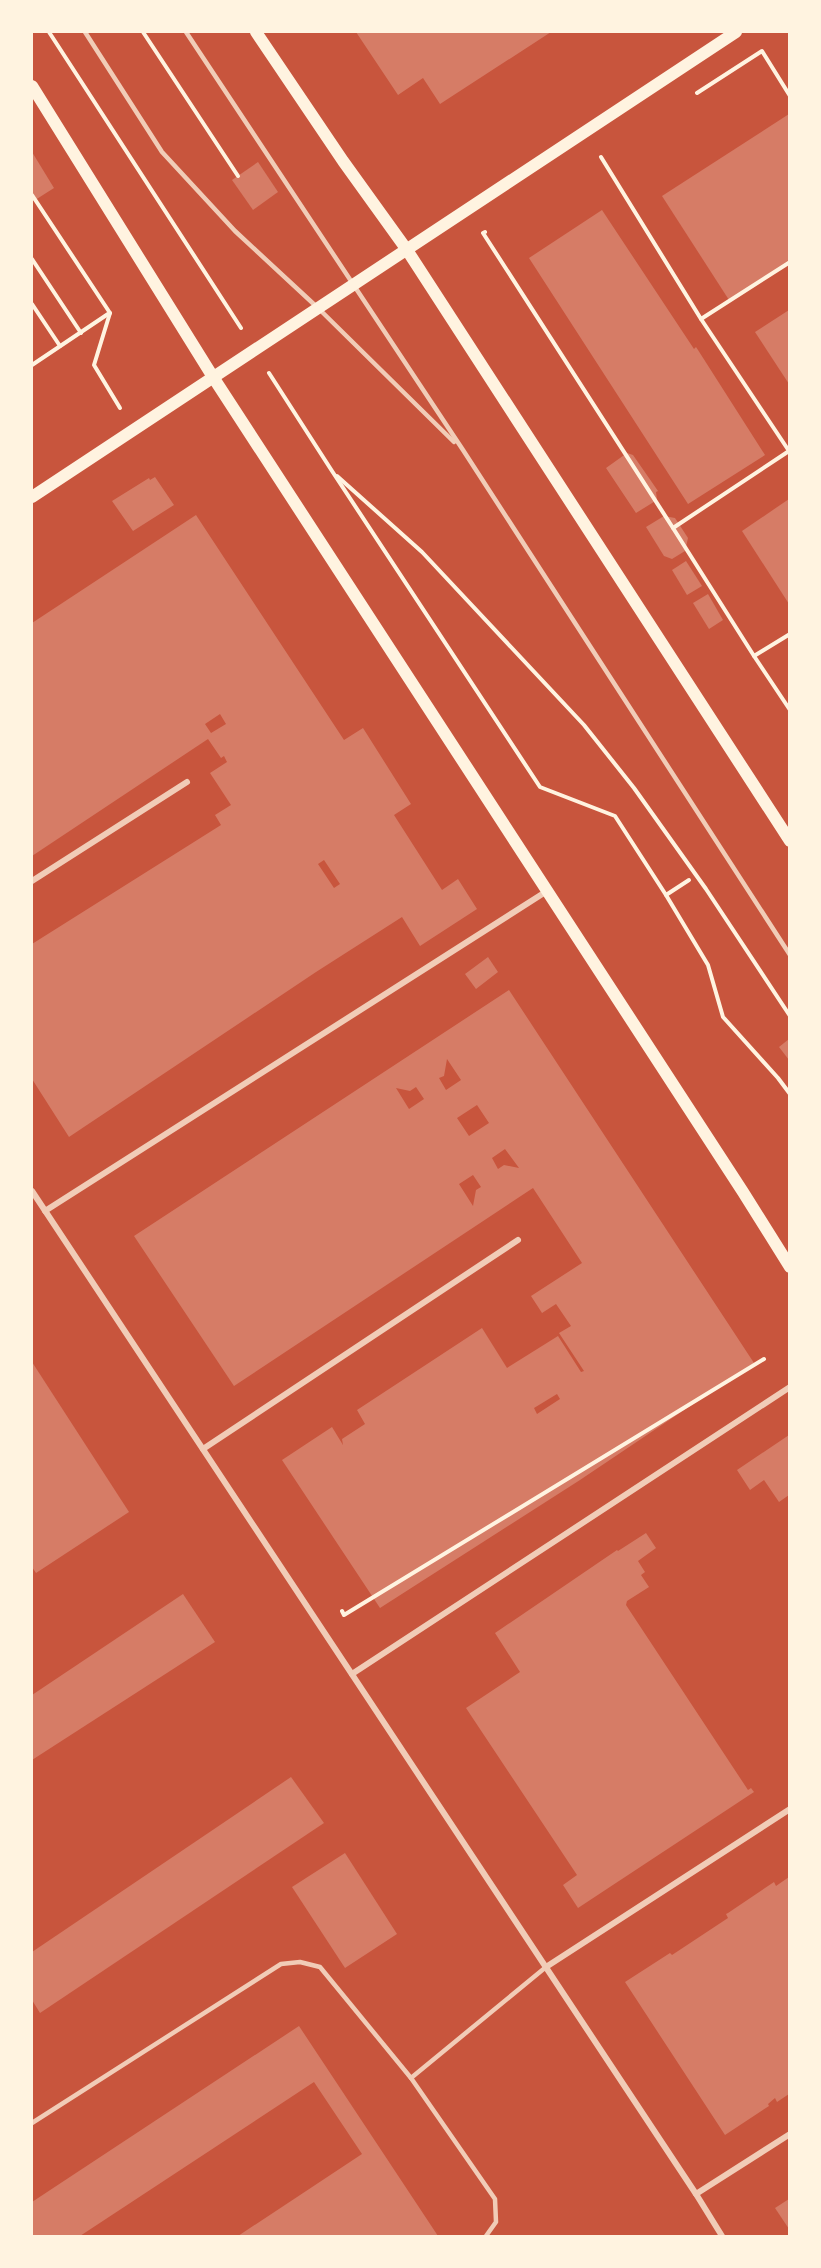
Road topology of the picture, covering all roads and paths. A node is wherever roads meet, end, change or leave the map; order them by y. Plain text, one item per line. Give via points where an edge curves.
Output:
1 (50, 32) edge
2 (85, 32) edge
3 (143, 32) edge
4 (186, 32) edge
5 (256, 32) edge
6 (736, 32) edge
7 (32, 86) edge
8 (695, 95) dead end
9 (789, 96) edge
10 (610, 150) dead end
11 (601, 157) junction
12 (591, 163) dead end
13 (238, 176) dead end
14 (32, 195) edge
15 (493, 227) dead end
16 (407, 250) junction
17 (32, 259) edge
18 (789, 262) edge
19 (353, 285) junction
20 (32, 303) edge
21 (318, 308) junction
22 (110, 313) junction
23 (701, 319) junction
24 (81, 333) junction
25 (60, 346) junction
26 (250, 353) junction
27 (32, 365) edge
28 (213, 377) junction
29 (133, 429) junction
30 (463, 450) junction
31 (789, 451) edge
32 (332, 471) junction
33 (32, 497) edge
34 (673, 528) junction
35 (789, 634) edge
36 (754, 656) junction
37 (789, 710) edge
38 (188, 782) dead end
39 (789, 841) edge
40 (689, 880) dead end
41 (32, 881) edge
42 (547, 891) junction
43 (666, 895) junction
44 (789, 955) edge
45 (789, 1016) edge
46 (789, 1094) edge
47 (32, 1191) edge
48 (45, 1211) junction
49 (518, 1240) dead end
50 (789, 1267) edge
51 (764, 1359) dead end
52 (789, 1387) edge
53 (203, 1449) junction
54 (338, 1605) dead end
55 (352, 1674) junction
56 (789, 1809) edge
57 (546, 1966) junction
58 (411, 2078) junction
59 (32, 2123) edge
60 (789, 2134) edge
61 (696, 2194) junction
62 (486, 2236) edge
63 (722, 2236) edge

1 - 26 path via 189,244
2 - 21 lane via 162,152 235,231
3 - 13 path
4 - 19 lane
5 - 16 main road
6 - 16 main road
7 - 28 main road
8 - 9 path via 762,51
10 - 11 path
11 - 12 path
11 - 23 path
14 - 22 path
15 - 34 path via 483,233
16 - 19 main road
16 - 39 main road
17 - 24 path
18 - 23 path
19 - 21 main road
19 - 30 lane
20 - 25 path
21 - 26 main road
21 - 30 lane
22 - 24 path
22 - 29 path via 94,365
23 - 31 path
24 - 25 path
25 - 27 path
26 - 28 main road
26 - 32 path via 268,371
28 - 29 main road
28 - 42 main road
29 - 33 main road
30 - 44 lane
31 - 34 path
32 - 43 path via 540,787 615,816
32 - 45 path via 422,552 584,725 706,889
34 - 36 path
35 - 36 path
36 - 37 path
38 - 41 street
40 - 43 path
42 - 48 street
42 - 50 main road
43 - 46 path via 708,965 723,1017
47 - 48 street
48 - 53 street
49 - 53 street
51 - 54 path via 344,1615
52 - 55 street
53 - 55 street
55 - 57 street
56 - 57 street
57 - 58 lane
57 - 61 street
58 - 59 lane via 320,1967 300,1962 281,1964
58 - 62 lane via 495,2199 496,2222
60 - 61 street
61 - 63 street

